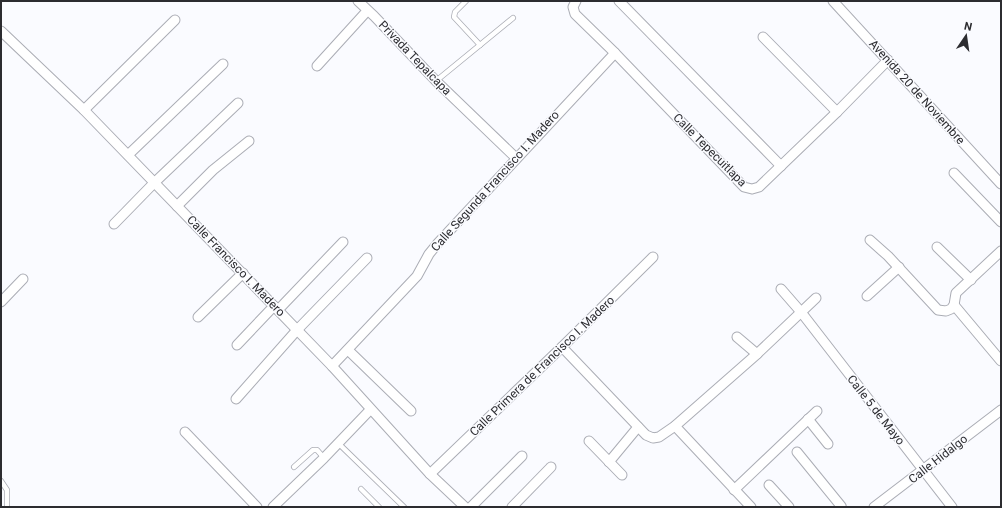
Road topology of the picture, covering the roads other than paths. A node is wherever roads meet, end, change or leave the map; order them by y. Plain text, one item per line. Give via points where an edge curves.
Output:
1 (358, 1) edge
2 (466, 1) edge
3 (619, 1) edge
4 (833, 1) edge
5 (574, 4) edge
6 (367, 10) junction
7 (512, 18) dead end
8 (175, 20) dead end
9 (1, 31) edge
10 (763, 38) dead end
11 (480, 44) junction
12 (615, 53) junction
13 (888, 60) junction
14 (222, 64) dead end
15 (317, 66) dead end
16 (436, 81) junction
17 (238, 103) dead end
18 (84, 110) junction
19 (837, 112) junction
20 (249, 141) dead end
21 (128, 155) junction
22 (516, 158) junction
23 (781, 166) junction
24 (954, 173) dead end
25 (999, 177) edge
26 (154, 183) junction
27 (177, 206) junction
28 (1001, 222) edge
29 (114, 224) dead end
30 (870, 240) dead end
31 (343, 242) dead end
32 (938, 247) dead end
33 (1001, 252) edge
34 (653, 257) dead end
35 (367, 258) dead end
36 (899, 267) junction
37 (243, 273) junction
38 (23, 279) dead end
39 (972, 280) junction
40 (781, 289) dead end
41 (866, 296) dead end
42 (816, 298) dead end
43 (1, 302) edge
44 (954, 305) junction
45 (276, 308) junction
46 (801, 312) junction
47 (198, 317) dead end
48 (297, 330) junction
49 (737, 337) dead end
50 (237, 345) dead end
51 (562, 347) junction
52 (348, 350) junction
53 (757, 354) junction
54 (1001, 361) edge
55 (332, 366) junction
56 (236, 399) dead end
57 (370, 410) junction
58 (1001, 410) edge
59 (411, 411) dead end
60 (817, 411) dead end
61 (808, 419) junction
62 (675, 426) junction
63 (638, 427) junction
64 (185, 432) dead end
65 (589, 441) dead end
66 (338, 443) junction
67 (828, 444) dead end
68 (797, 452) dead end
69 (522, 456) dead end
70 (324, 458) junction
71 (609, 462) junction
72 (294, 467) dead end
73 (551, 467) dead end
74 (923, 470) junction
75 (430, 474) junction
76 (622, 475) dead end
77 (1, 482) edge
78 (768, 485) dead end
79 (361, 489) dead end
80 (734, 490) junction
81 (7, 505) dead end
82 (256, 507) edge
83 (273, 507) edge
84 (379, 507) edge
85 (404, 507) edge
86 (465, 507) edge
87 (471, 507) edge
88 (512, 507) edge
89 (751, 507) edge
90 (789, 507) edge
91 (841, 507) edge
92 (874, 507) edge
93 (952, 507) edge

1 - 6 street, Privada Tepalcapa
2 - 11 lane via 455,12 454,17
3 - 23 street
4 - 13 street, Avenida 20 de Noviembre
5 - 12 street, Calle Tepecuitlapa via 575,14
6 - 15 street
6 - 16 street, Privada Tepalcapa
7 - 11 lane
8 - 18 street
9 - 18 street, Calle Francisco I. Madero
10 - 19 street
11 - 16 lane
12 - 22 street, Calle Segunda Francisco I. Madero
12 - 23 street, Calle Tepecuitlapa via 744,187 759,187
13 - 19 street, Calle Tepecuitlapa
13 - 25 street, Avenida 20 de Noviembre
14 - 21 street
16 - 22 street, Privada Tepalcapa
17 - 26 street
18 - 21 street, Calle Francisco I. Madero
19 - 23 street, Calle Tepecuitlapa
20 - 27 street via 213,170
21 - 26 street, Calle Francisco I. Madero
22 - 52 street, Calle Segunda Francisco I. Madero via 438,242 417,276
24 - 28 street
26 - 27 street, Calle Francisco I. Madero
26 - 29 street
27 - 37 street, Calle Francisco I. Madero
30 - 36 street
31 - 45 street
32 - 39 street
33 - 39 street
34 - 51 street, Calle Primera de Francisco I. Madero
35 - 48 street
36 - 41 street
36 - 44 street via 938,310 946,311
37 - 45 street, Calle Francisco I. Madero
37 - 47 street
38 - 43 street
39 - 44 street via 956,293
40 - 46 street, Calle 5 de Mayo
42 - 46 street
44 - 54 street
45 - 48 street, Calle Francisco I. Madero
45 - 50 street
46 - 53 street
46 - 74 street, Calle 5 de Mayo
48 - 55 street, Calle Francisco I. Madero
48 - 56 street
49 - 53 street
51 - 63 street
51 - 75 street, Calle Primera de Francisco I. Madero
52 - 55 street, Calle Segunda Francisco I. Madero
52 - 59 street
53 - 62 street
55 - 57 street, Calle Francisco I. Madero
57 - 66 street
57 - 75 street, Calle Francisco I. Madero
58 - 74 street, Calle Hidalgo
60 - 61 street
61 - 67 street
61 - 80 street
62 - 63 street via 660,437 653,438
62 - 80 street
63 - 71 street
64 - 82 street
65 - 71 street
66 - 70 street
66 - 85 lane
68 - 91 street
69 - 87 street
70 - 72 lane via 317,450 313,450
70 - 83 street
71 - 76 street
73 - 88 street
74 - 92 street, Calle Hidalgo
74 - 93 street, Calle 5 de Mayo
75 - 86 street, Calle Francisco I. Madero
77 - 81 lane via 7,490
78 - 90 street
79 - 84 lane
80 - 89 street

